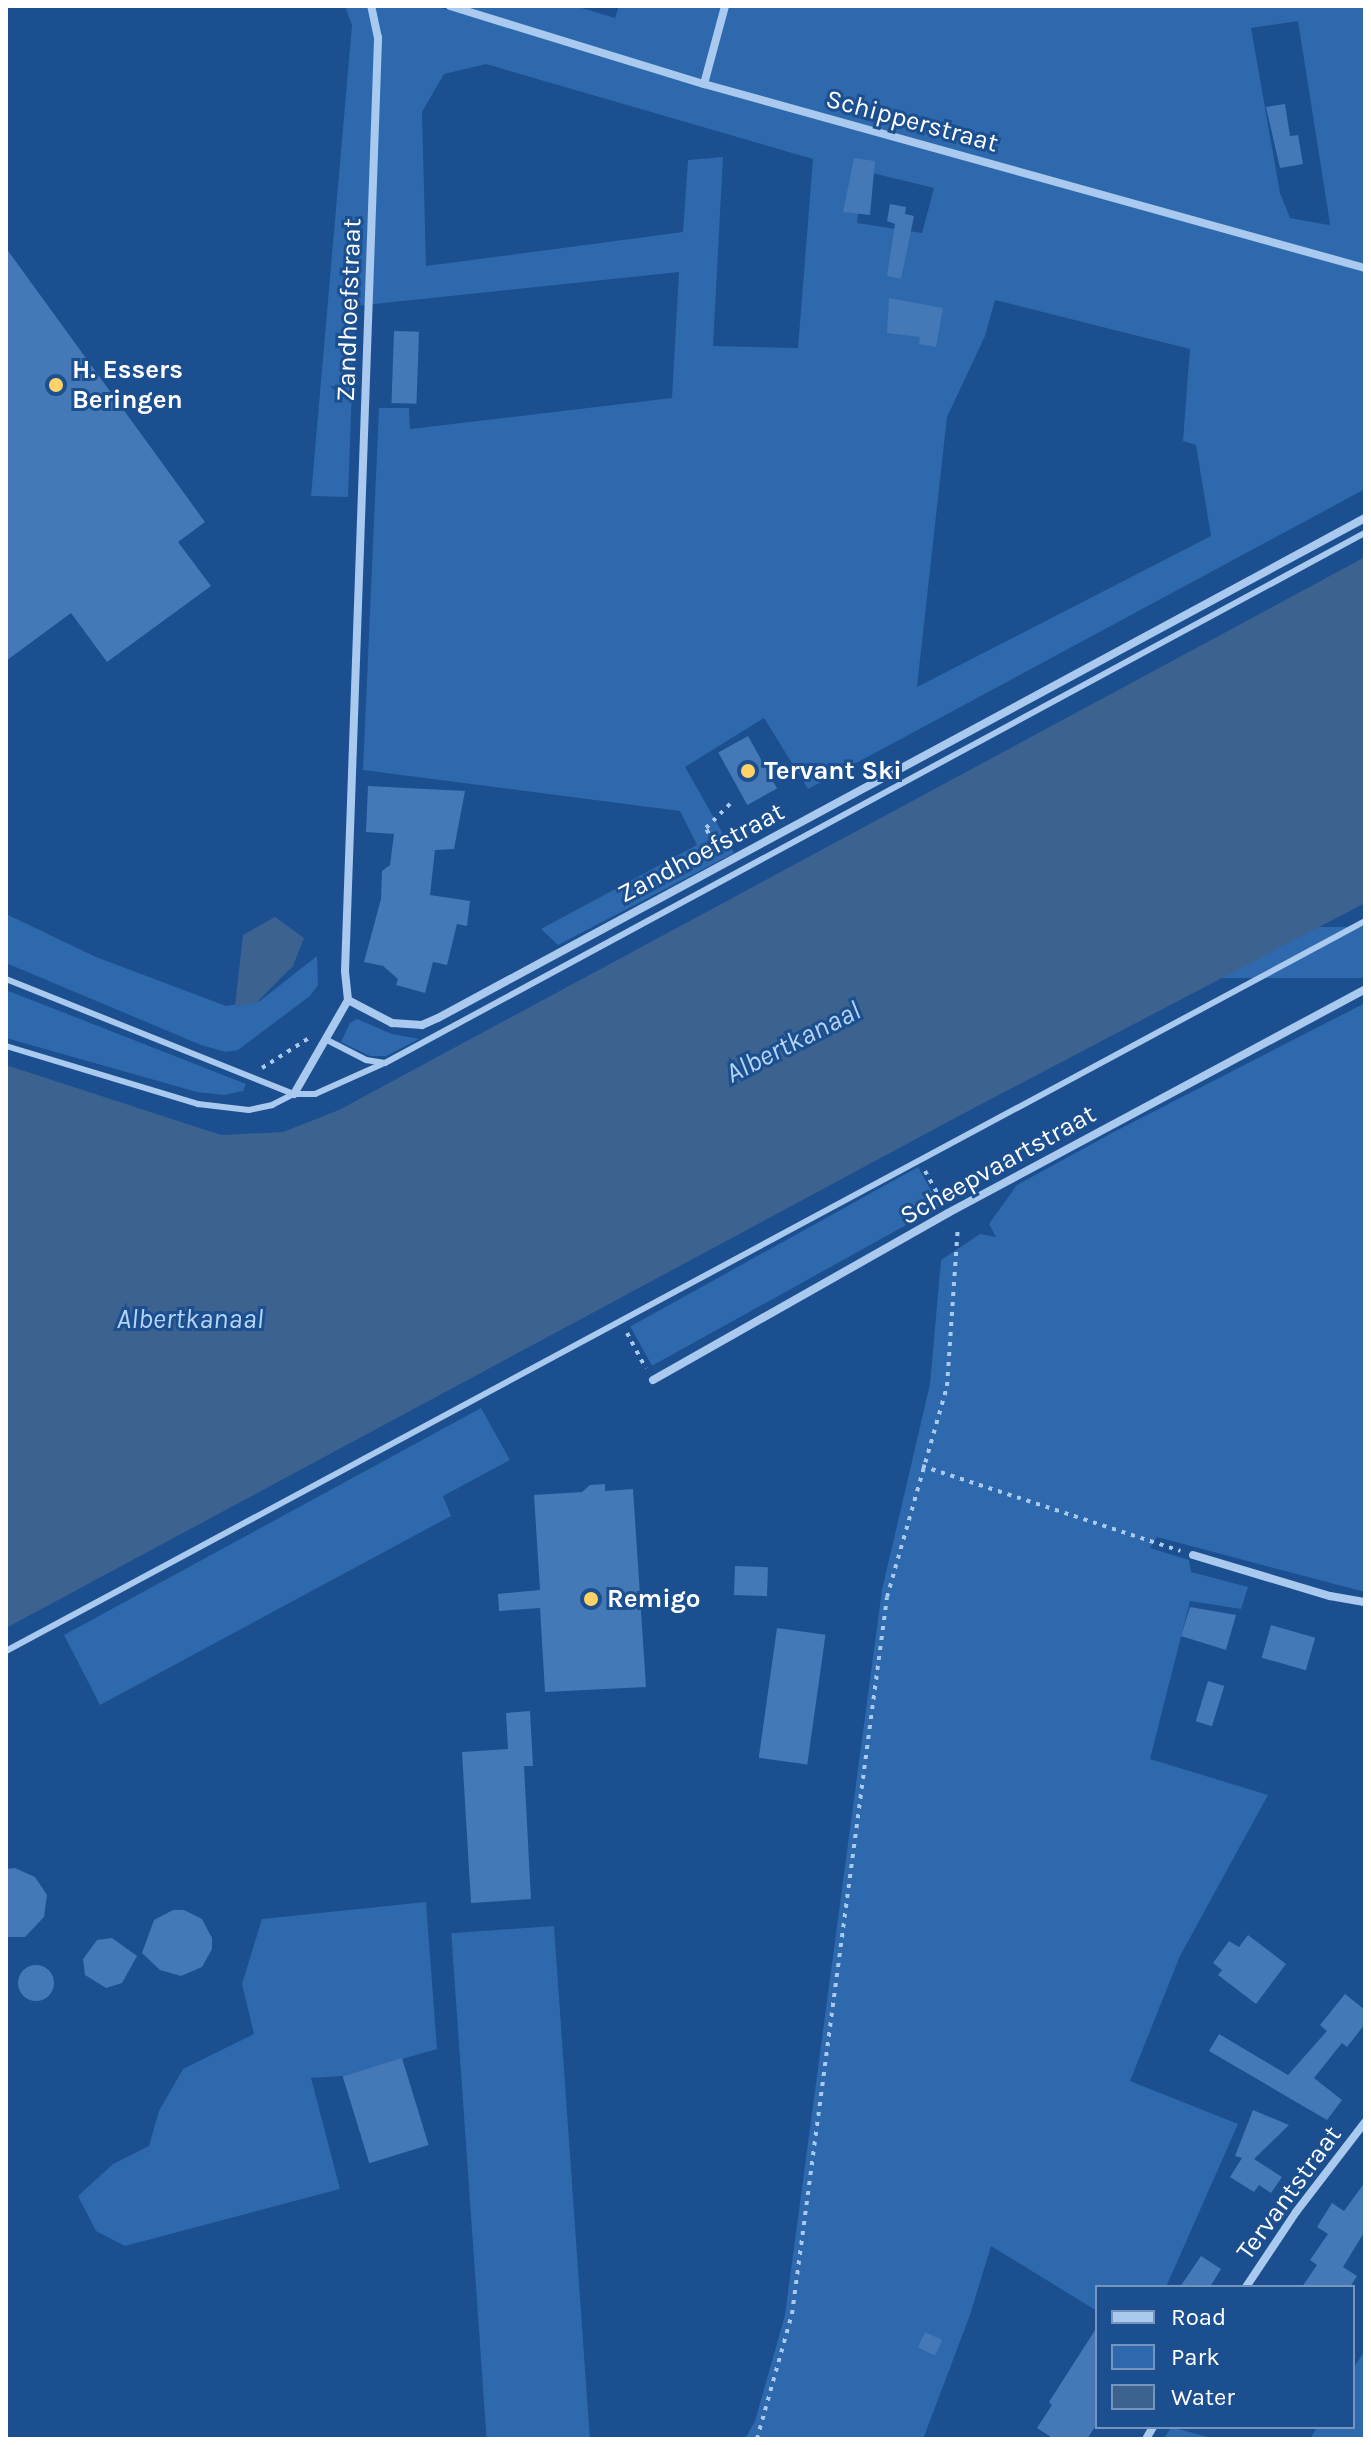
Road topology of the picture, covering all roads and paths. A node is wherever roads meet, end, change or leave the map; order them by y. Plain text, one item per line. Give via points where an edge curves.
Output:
1 (371, 6) edge
2 (450, 6) edge
3 (725, 6) edge
4 (704, 84) junction
5 (1365, 268) edge
6 (1365, 518) edge
7 (1365, 533) edge
8 (730, 804) dead end
9 (725, 863) junction
10 (1365, 921) edge
11 (6, 979) edge
12 (1365, 989) edge
13 (348, 1000) junction
14 (327, 1040) junction
15 (6, 1046) edge
16 (385, 1063) junction
17 (249, 1074) junction
18 (294, 1094) junction
19 (919, 1159) junction
20 (948, 1213) junction
21 (621, 1321) junction
22 (653, 1380) joint
23 (921, 1466) junction
24 (1193, 1555) joint
25 (1365, 1602) edge
26 (6, 1651) edge
27 (1365, 2122) edge
28 (1247, 2285) edge
29 (757, 2439) edge

1 - 13 street, Zandhoefstraat via 378,38
2 - 4 street, Schipperstraat
3 - 4 street
4 - 5 street, Schipperstraat
6 - 9 street, Zandhoefstraat
7 - 16 lane
8 - 9 path via 706,828
9 - 13 street, Zandhoefstraat via 422,1025 392,1023
10 - 19 lane
11 - 17 lane
12 - 20 street, Scheepvaartstraat
13 - 14 street
14 - 16 lane via 366,1060
14 - 17 path via 309,1038
14 - 18 street
15 - 18 lane via 198,1104 249,1110
16 - 18 lane via 315,1094
17 - 18 lane
19 - 20 path
19 - 21 lane
20 - 22 street, Scheepvaartstraat
20 - 23 path via 958,1226 947,1386
21 - 22 path
21 - 26 lane
23 - 24 path
23 - 29 path via 887,1597 792,2314
24 - 25 street
27 - 28 street, Tervantstraat

